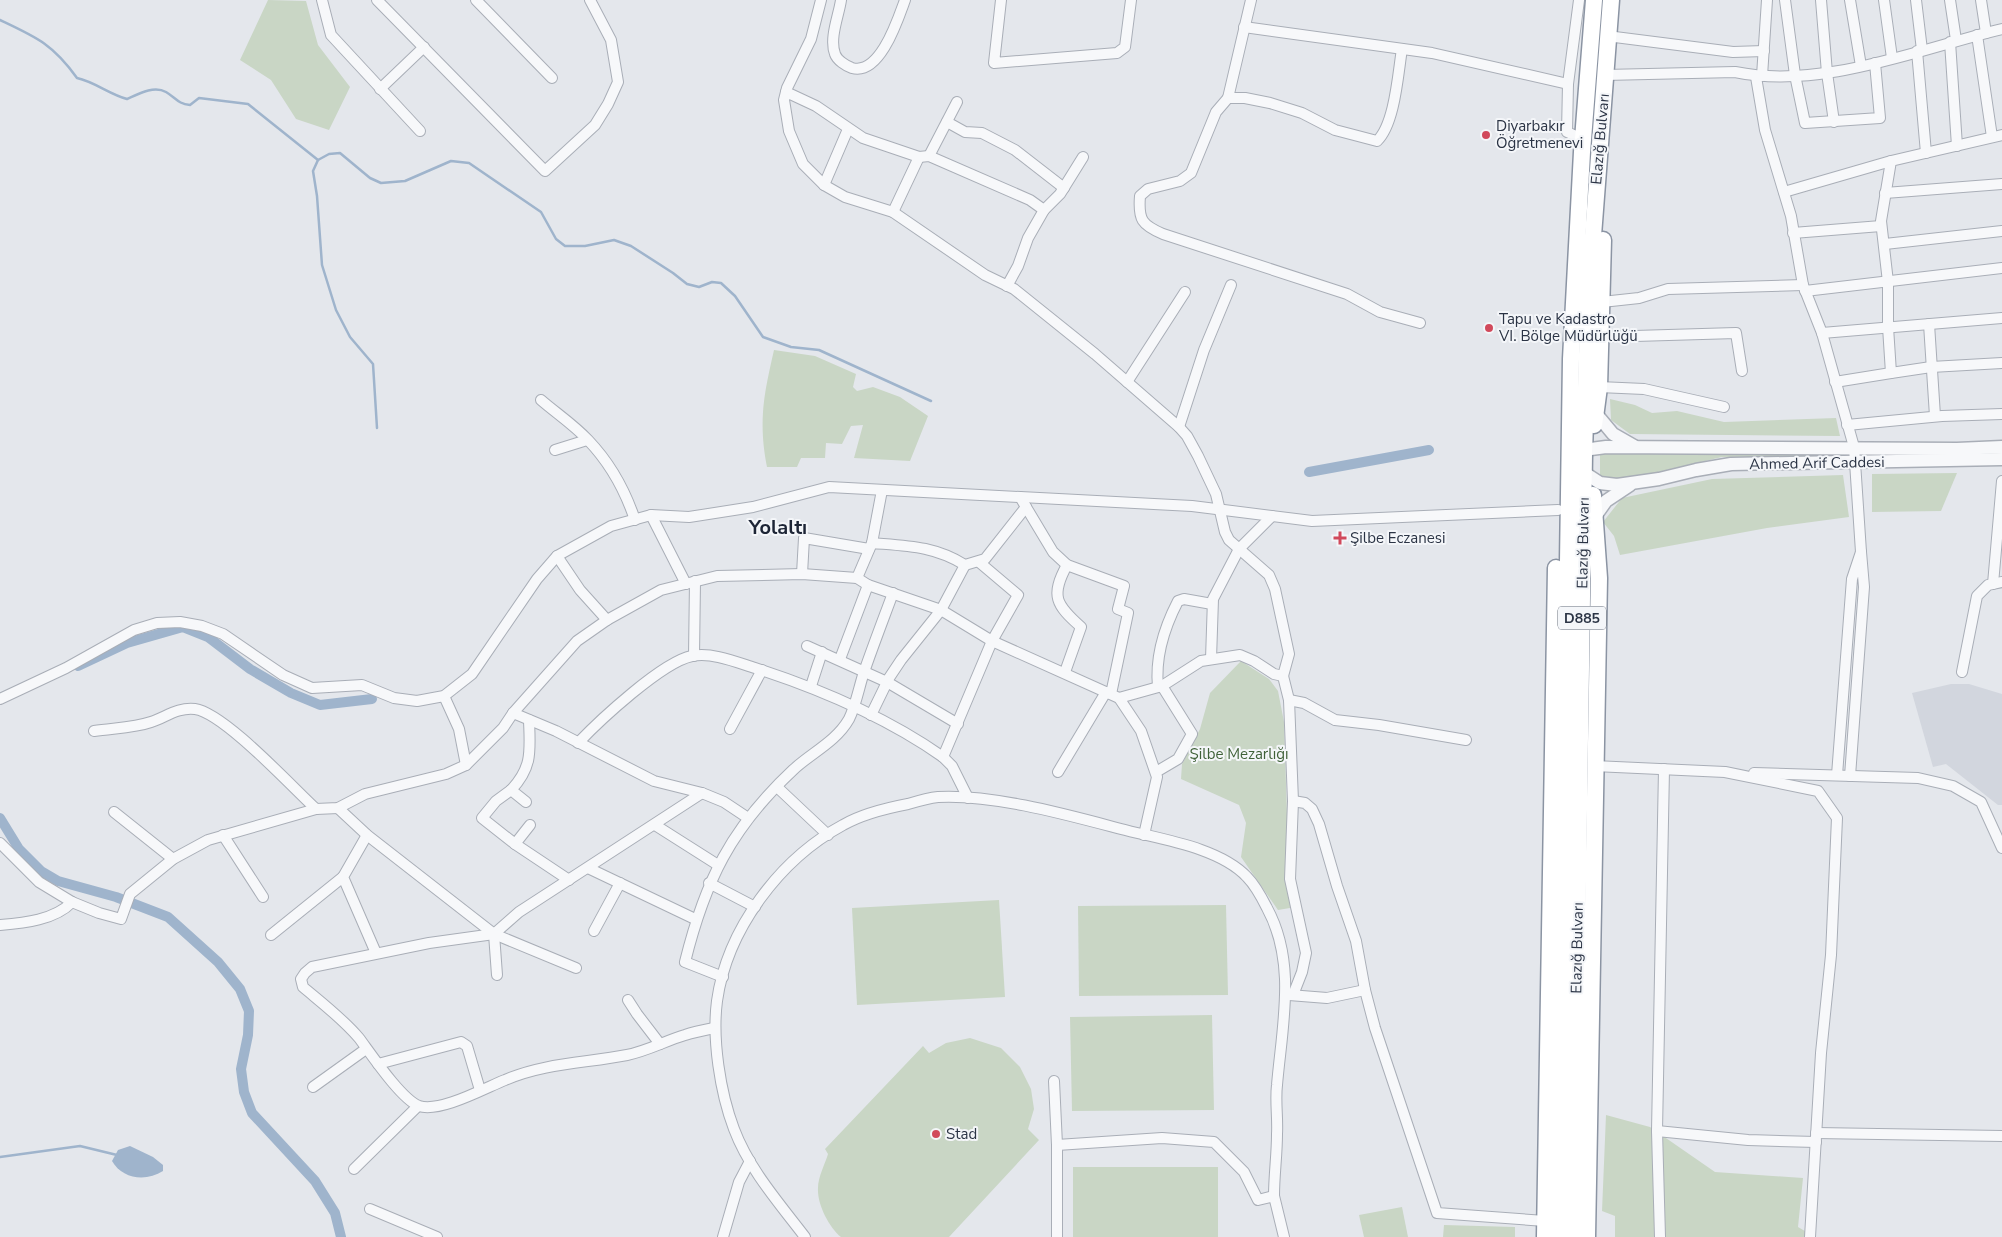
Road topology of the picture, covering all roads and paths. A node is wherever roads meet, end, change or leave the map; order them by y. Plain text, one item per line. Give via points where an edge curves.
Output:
1 (322, 0) edge
2 (377, 0) edge
3 (476, 0) edge
4 (590, 0) edge
5 (821, 0) edge
6 (841, 0) edge
7 (904, 0) edge
8 (1001, 0) edge
9 (1131, 0) edge
10 (1251, 0) edge
11 (1579, 0) edge
12 (1594, 0) edge
13 (1611, 0) edge
14 (1767, 0) edge
15 (1785, 0) edge
16 (1821, 0) edge
17 (1850, 0) edge
18 (1884, 0) edge
19 (1916, 0) edge
20 (1950, 0) edge
21 (1982, 0) edge
22 (1244, 27) junction
23 (2002, 30) edge
24 (1982, 34) junction
25 (1607, 36) junction
26 (1953, 41) junction
27 (424, 47) junction
28 (1402, 49) junction
29 (1764, 51) junction
30 (1920, 51) junction
31 (1892, 58) junction
32 (1875, 63) junction
33 (1861, 66) junction
34 (1827, 73) junction
35 (1605, 74) junction
36 (1795, 75) junction
37 (1759, 76) junction
38 (552, 78) dead end
39 (1568, 84) junction
40 (380, 89) junction
41 (786, 92) junction
42 (1228, 98) junction
43 (957, 102) dead end
44 (948, 122) junction
45 (1834, 122) junction
46 (848, 129) junction
47 (420, 131) dead end
48 (1997, 136) edge
49 (1583, 139) junction
50 (1957, 146) junction
51 (1926, 153) junction
52 (924, 156) junction
53 (1083, 157) dead end
54 (1891, 161) junction
55 (1597, 174) junction
56 (1580, 182) junction
57 (2002, 184) edge
58 (824, 185) junction
59 (1064, 188) junction
60 (1784, 192) junction
61 (1885, 194) junction
62 (1044, 210) junction
63 (893, 212) junction
64 (1882, 226) junction
65 (2002, 231) edge
66 (1793, 233) junction
67 (1885, 244) junction
68 (2002, 268) edge
69 (1888, 282) junction
70 (1231, 285) dead end
71 (1007, 286) junction
72 (1804, 288) junction
73 (1185, 292) dead end
74 (1602, 302) junction
75 (2002, 318) edge
76 (1420, 323) dead end
77 (1929, 324) junction
78 (1888, 327) junction
79 (1822, 333) junction
80 (1601, 336) junction
81 (2002, 363) edge
82 (1931, 367) junction
83 (1742, 371) dead end
84 (1891, 373) junction
85 (1127, 382) junction
86 (1835, 382) junction
87 (1599, 387) junction
88 (541, 400) dead end
89 (1724, 407) dead end
90 (1591, 408) junction
91 (2002, 414) edge
92 (1935, 416) junction
93 (1847, 425) junction
94 (1178, 427) junction
95 (587, 440) junction
96 (1636, 447) junction
97 (2002, 447) edge
98 (1854, 448) junction
99 (555, 450) dead end
100 (1582, 454) junction
101 (2002, 459) edge
102 (1855, 463) junction
103 (1588, 477) junction
104 (2002, 481) edge
105 (1634, 483) junction
106 (882, 490) junction
107 (1023, 502) junction
108 (1218, 509) junction
109 (1558, 510) junction
110 (652, 515) junction
111 (1272, 516) junction
112 (1594, 518) junction
113 (635, 520) junction
114 (870, 546) junction
115 (1239, 549) junction
116 (1861, 552) junction
117 (557, 556) junction
118 (979, 562) junction
119 (965, 565) junction
120 (1067, 565) junction
121 (802, 574) junction
122 (856, 578) junction
123 (691, 582) junction
124 (1998, 583) edge
125 (868, 585) junction
126 (893, 594) junction
127 (1212, 604) junction
128 (941, 610) junction
129 (606, 620) junction
130 (992, 641) junction
131 (807, 646) dead end
132 (822, 652) junction
133 (694, 656) junction
134 (840, 659) junction
135 (1211, 659) junction
136 (762, 670) junction
137 (865, 670) junction
138 (1065, 672) junction
139 (1962, 672) dead end
140 (1283, 676) junction
141 (887, 682) junction
142 (811, 686) junction
143 (1160, 687) junction
144 (1112, 694) junction
145 (444, 696) junction
146 (0, 698) edge
147 (1289, 700) junction
148 (854, 706) junction
149 (513, 713) junction
150 (870, 715) junction
151 (529, 720) junction
152 (958, 724) junction
153 (730, 728) dead end
154 (94, 731) dead end
155 (1466, 740) dead end
156 (578, 744) junction
157 (1565, 751) junction
158 (943, 757) junction
159 (466, 765) junction
160 (1594, 766) junction
161 (1664, 769) junction
162 (1058, 772) dead end
163 (1156, 772) junction
164 (1725, 772) junction
165 (1837, 775) junction
166 (1850, 776) junction
167 (777, 787) junction
168 (511, 790) junction
169 (702, 793) junction
170 (968, 798) junction
171 (1293, 801) junction
172 (526, 802) dead end
173 (338, 808) junction
174 (316, 809) junction
175 (114, 812) dead end
176 (1551, 814) junction
177 (748, 818) junction
178 (530, 825) dead end
179 (655, 826) junction
180 (367, 834) junction
181 (223, 835) junction
182 (828, 835) junction
183 (1144, 835) junction
184 (0, 843) edge
185 (515, 844) junction
186 (2002, 848) edge
187 (173, 859) junction
188 (718, 865) junction
189 (588, 868) junction
190 (343, 877) junction
191 (569, 880) junction
192 (620, 883) junction
193 (709, 883) junction
194 (263, 897) dead end
195 (72, 902) junction
196 (755, 907) junction
197 (695, 920) junction
198 (0, 925) edge
199 (594, 931) dead end
200 (494, 934) junction
201 (271, 935) dead end
202 (376, 952) junction
203 (576, 968) dead end
204 (497, 975) dead end
205 (723, 977) junction
206 (1365, 990) junction
207 (1289, 995) junction
208 (628, 1000) dead end
209 (714, 1028) junction
210 (660, 1044) junction
211 (366, 1049) junction
212 (378, 1064) junction
213 (1054, 1081) dead end
214 (313, 1087) dead end
215 (480, 1090) junction
216 (418, 1106) junction
217 (1657, 1131) junction
218 (2002, 1136) edge
219 (1816, 1138) junction
220 (1057, 1145) junction
221 (750, 1161) junction
222 (354, 1169) dead end
223 (1274, 1196) junction
224 (370, 1209) dead end
225 (1545, 1229) edge
226 (437, 1237) edge
227 (723, 1237) edge
228 (805, 1237) edge
229 (1057, 1237) edge
230 (1284, 1237) edge
231 (1558, 1237) edge
232 (1573, 1237) edge
233 (1587, 1237) edge
234 (1660, 1237) edge
235 (1810, 1237) edge

1 - 40 street via 331,35
2 - 27 street
3 - 38 street
4 - 27 street via 611,40 618,82 595,125 545,171
5 - 41 street via 811,39
6 - 7 street via 834,39 835,54 846,66 858,70 876,57 893,35
8 - 9 street via 994,63 1117,53 1125,47
10 - 22 street
11 - 39 street
12 - 49 highway, Elazığ Bulvarı / D885
13 - 25 highway, Elazığ Bulvarı / D885
14 - 29 street
15 - 36 street
16 - 34 street
17 - 33 street
18 - 31 street
19 - 30 street
20 - 26 street
21 - 24 street
22 - 28 street
22 - 42 street
23 - 24 street
24 - 26 street
24 - 48 street
25 - 29 street via 1733,52
25 - 35 highway, Elazığ Bulvarı / D885
26 - 30 street
26 - 50 street
27 - 40 street
28 - 39 street
28 - 42 street via 1391,111 1377,141 1334,130 1302,113 1270,103
29 - 37 street
30 - 31 street
30 - 51 street
31 - 32 street
32 - 33 street
32 - 45 street via 1880,118
33 - 34 street
34 - 36 street
34 - 45 street
35 - 37 street via 1735,72
35 - 55 highway, Elazığ Bulvarı / D885
36 - 37 street
36 - 45 street via 1805,123
37 - 60 street via 1765,130
39 - 49 street via 1567,132
40 - 47 street
41 - 46 street via 816,106
41 - 58 street via 786,113 796,151 803,164
42 - 76 street via 1216,112 1191,172 1180,181 1148,189 1140,196 1142,221 1147,227 1338,291 1380,312
43 - 44 street
44 - 52 street
44 - 59 street via 965,132 982,133 1015,150
46 - 52 street via 863,138
46 - 58 street
48 - 50 street
49 - 56 highway, Elazığ Bulvarı / D885
50 - 51 street
51 - 54 street
52 - 62 street via 1030,200
52 - 63 street
53 - 59 street
54 - 60 street
54 - 61 street
55 - 74 highway via 1603,231
55 - 90 highway, Elazığ Bulvarı / D885 via 1589,288
56 - 100 highway, Elazığ Bulvarı / D885 via 1571,359
56 - 109 highway via 1570,225
57 - 61 street
58 - 63 street via 845,197
59 - 62 street
60 - 66 street
61 - 64 street
62 - 71 street
63 - 71 street via 985,275
64 - 66 street
64 - 67 street
65 - 67 street
66 - 72 street
67 - 69 street
68 - 69 street
69 - 72 street
69 - 78 street
70 - 94 street via 1204,350
71 - 85 street
72 - 74 street via 1668,289 1639,298
72 - 79 street
73 - 85 street
74 - 80 highway
75 - 77 street
77 - 78 street
77 - 82 street
78 - 79 street
78 - 84 street
79 - 86 street
80 - 83 street via 1736,333
80 - 87 highway
81 - 82 street
82 - 84 street
82 - 92 street
84 - 86 street
85 - 94 street
86 - 93 street
87 - 89 street via 1644,390
87 - 90 highway
88 - 95 street
90 - 96 street, Ahmed Arif Caddesi via 1613,434
90 - 100 highway, Elazığ Bulvarı / D885
91 - 92 street
92 - 93 street
93 - 98 street
94 - 108 street via 1188,436 1198,456 1216,494
95 - 99 street
95 - 113 street via 626,494
96 - 98 street, Ahmed Arif Caddesi
96 - 100 street, Ahmed Arif Caddesi
97 - 98 street, Ahmed Arif Caddesi via 1957,450
98 - 102 street
100 - 103 highway, Elazığ Bulvarı / D885
100 - 157 highway, Elazığ Bulvarı / D885
101 - 102 street, Ahmed Arif Caddesi
102 - 105 street, Ahmed Arif Caddesi via 1731,464
102 - 116 street
103 - 105 street, Ahmed Arif Caddesi via 1600,483
103 - 112 highway
103 - 232 highway, Elazığ Bulvarı / D885
104 - 124 street
105 - 112 street, Ahmed Arif Caddesi via 1606,501
106 - 107 street
106 - 110 street via 829,487 753,507 689,517
106 - 114 street
107 - 108 street
107 - 118 street via 985,559
107 - 120 street via 1053,552
108 - 111 street
108 - 115 street via 1224,532
109 - 111 street via 1312,521
109 - 176 highway
110 - 113 street
110 - 123 street
111 - 115 street
112 - 160 highway via 1599,578
113 - 117 street via 611,526
114 - 119 street via 914,546 946,554
114 - 121 street via 804,538
114 - 122 street
115 - 127 street
115 - 140 street via 1269,575 1276,588 1289,654
116 - 165 street via 1852,579
116 - 166 street via 1864,587
117 - 129 street
117 - 145 street via 537,579 472,674
118 - 119 street
118 - 130 street via 1018,595
119 - 128 street
120 - 138 street via 1056,589 1058,599 1062,610 1081,627
120 - 144 street via 1124,586 1118,609 1128,613
121 - 122 street
121 - 123 street via 717,576
122 - 125 street
123 - 129 street via 661,590
123 - 133 street
124 - 139 street via 1988,585 1977,596
125 - 126 street
125 - 134 street
126 - 128 street
126 - 137 street
127 - 135 street
127 - 143 street via 1184,599 1178,601 1165,625 1156,672
128 - 130 street
128 - 141 street
129 - 149 street via 577,641
130 - 138 street
130 - 152 street
131 - 132 street
132 - 134 street
132 - 142 street
133 - 136 street via 706,655
133 - 156 street via 663,671 612,709
134 - 137 street
135 - 140 street via 1240,655
135 - 143 street via 1201,661
136 - 142 street
136 - 153 street
137 - 141 street
137 - 148 street
138 - 144 street
140 - 147 street
141 - 150 street
141 - 152 street
142 - 148 street
143 - 144 street
143 - 163 street via 1192,734 1178,760
144 - 162 street
144 - 163 street via 1141,730
145 - 146 street via 417,701 394,698 362,685 312,688 283,675 223,634 180,622 134,630 66,668
145 - 159 street via 459,729
147 - 155 street via 1304,703 1335,720
147 - 171 street
148 - 150 street
148 - 167 street via 848,720 830,742 798,765
149 - 151 street
149 - 159 street via 503,728
150 - 158 street
151 - 156 street
151 - 168 street via 527,770
152 - 158 street
154 - 174 street via 151,723 185,709 203,712 217,719 250,747
156 - 169 street via 654,781
157 - 176 highway
157 - 231 highway, Elazığ Bulvarı / D885
158 - 170 street via 952,766
159 - 173 street via 446,774 365,794
160 - 161 street
160 - 233 highway
161 - 164 street
161 - 217 street
163 - 183 street
164 - 165 street
164 - 219 street via 1818,791 1837,818 1831,955
165 - 166 street
166 - 186 street via 1918,778 1960,790 1981,802
167 - 177 street
167 - 182 street
168 - 172 street
168 - 185 street via 496,801 482,818
169 - 177 street via 724,802
169 - 179 street
170 - 182 street via 937,797 887,808 844,824
170 - 183 street via 991,800
171 - 206 street via 1312,809 1319,824 1356,941
171 - 207 street via 1290,879 1306,953 1302,972
173 - 174 street
173 - 180 street
174 - 181 street
175 - 187 street
176 - 225 highway
177 - 188 street
178 - 185 street
179 - 188 street
179 - 189 street
180 - 190 street
180 - 200 street
181 - 187 street
181 - 194 street
182 - 196 street via 774,882
183 - 207 street via 1195,848 1227,862 1247,876 1268,909 1280,940
184 - 195 street via 39,882
185 - 191 street
187 - 195 street via 130,894 121,919
188 - 193 street
189 - 191 street
189 - 192 street
190 - 201 street
190 - 202 street
191 - 200 street via 519,912
192 - 197 street
192 - 199 street
193 - 196 street
193 - 197 street
195 - 198 street via 64,911
196 - 205 street via 729,957
197 - 205 street via 685,962
200 - 202 street
200 - 203 street
200 - 204 street
202 - 211 street via 312,967 301,980 303,986 341,1019
205 - 209 street
206 - 207 street via 1327,998
206 - 225 street via 1374,1028 1437,1214
207 - 223 street via 1276,1089 1278,1136
208 - 210 street
209 - 210 street
209 - 221 street via 718,1066 734,1128
210 - 215 street via 627,1055 521,1073
211 - 212 street
211 - 214 street
212 - 215 street via 461,1042 467,1046
212 - 216 street via 384,1074
213 - 220 street
215 - 216 street via 443,1104
216 - 222 street
217 - 219 street via 1748,1140
217 - 234 street
218 - 219 street
219 - 235 street
220 - 223 street via 1162,1138 1214,1142 1244,1172 1258,1200
220 - 229 street
221 - 227 street via 739,1182
221 - 228 street
223 - 230 street
224 - 226 street

